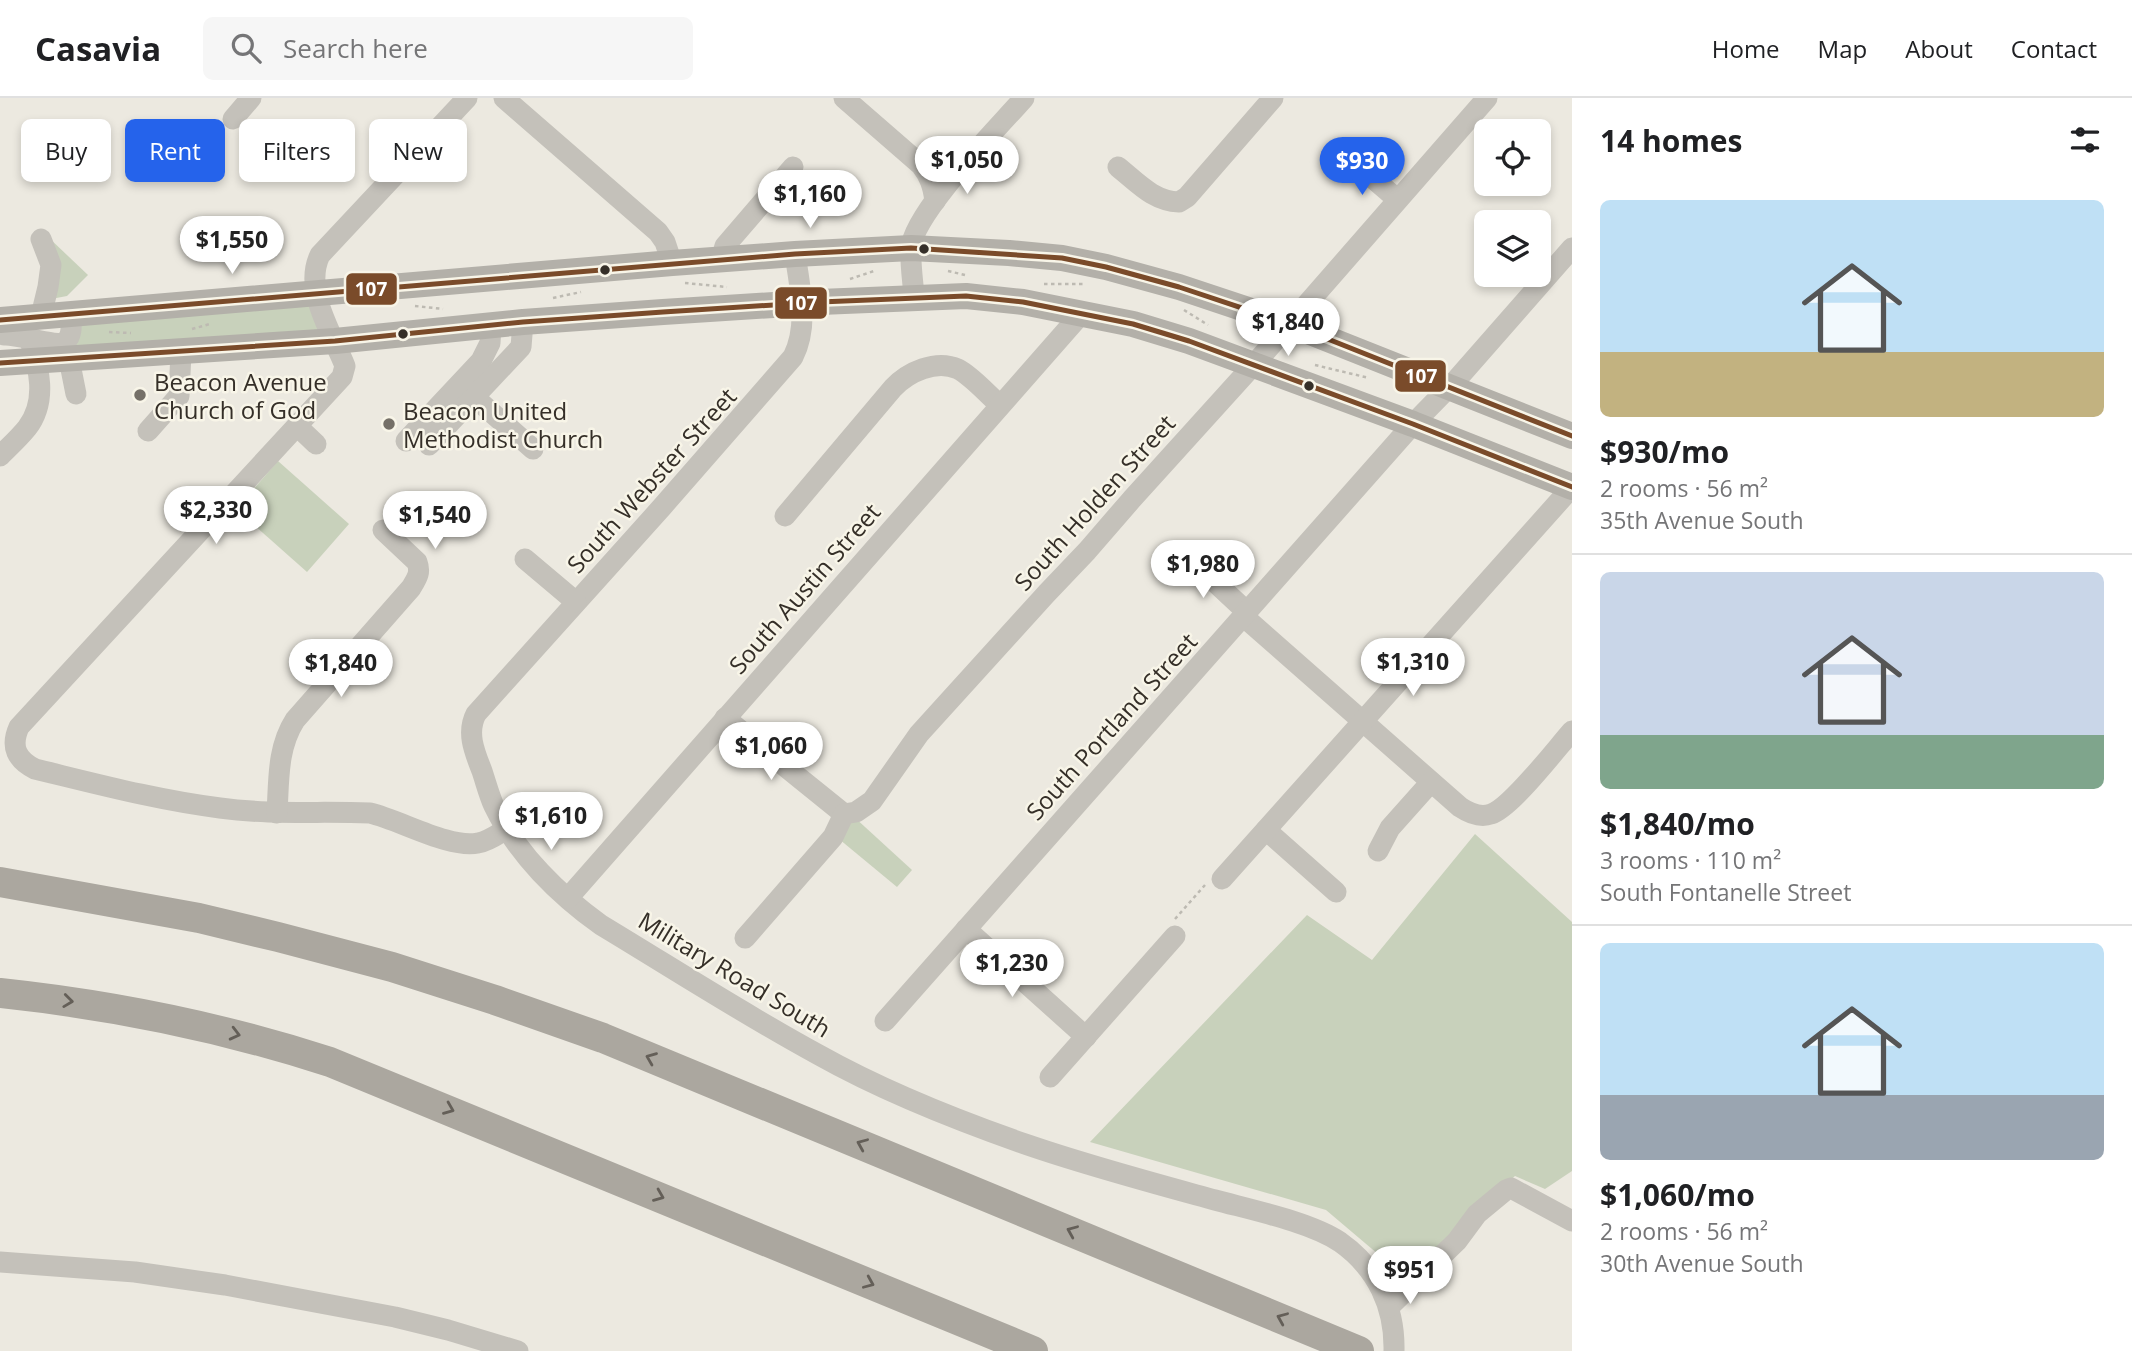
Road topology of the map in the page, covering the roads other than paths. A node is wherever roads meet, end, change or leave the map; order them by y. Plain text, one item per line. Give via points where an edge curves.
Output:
1 (251, 98) edge
2 (467, 98) edge
3 (504, 98) edge
4 (844, 98) edge
5 (1024, 98) edge
6 (1273, 98) edge
7 (1487, 98) edge
8 (233, 119) dead end
9 (1355, 163) dead end
10 (793, 167) dead end
11 (1118, 167) dead end
12 (1397, 199) junction
13 (935, 201) junction
14 (41, 239) dead end
15 (911, 248) junction
16 (1572, 248) edge
17 (795, 254) junction
18 (721, 259) junction
19 (675, 273) junction
20 (315, 293) junction
21 (914, 297) junction
22 (802, 303) junction
23 (1081, 314) junction
24 (523, 322) junction
25 (1290, 324) junction
26 (491, 326) junction
27 (2, 327) edge
28 (36, 338) junction
29 (335, 341) junction
30 (182, 342) junction
31 (69, 359) junction
32 (0, 363) edge
33 (1254, 364) junction
34 (1449, 388) junction
35 (76, 394) dead end
36 (474, 397) junction
37 (1000, 405) junction
38 (1413, 425) junction
39 (297, 426) junction
40 (148, 431) dead end
41 (1572, 436) edge
42 (406, 441) dead end
43 (316, 444) dead end
44 (429, 445) dead end
45 (533, 449) dead end
46 (0, 456) edge
47 (1572, 487) edge
48 (785, 516) dead end
49 (383, 530) dead end
50 (1188, 557) dead end
51 (525, 559) dead end
52 (576, 602) junction
53 (1245, 614) junction
54 (476, 714) joint
55 (725, 718) junction
56 (1363, 722) junction
57 (1572, 731) edge
58 (1432, 782) junction
59 (277, 813) junction
60 (844, 814) junction
61 (508, 828) junction
62 (1266, 830) junction
63 (1378, 851) dead end
64 (1222, 879) road end
65 (0, 882) edge
66 (1336, 892) dead end
67 (568, 898) junction
68 (966, 929) junction
69 (1175, 936) road end
70 (744, 938) dead end
71 (0, 993) edge
72 (885, 1021) dead end
73 (1086, 1037) junction
74 (1050, 1077) dead end
75 (1572, 1221) edge
76 (0, 1262) edge
77 (1389, 1307) junction
78 (1352, 1348) edge
79 (518, 1351) edge
80 (1033, 1351) edge
81 (1394, 1351) edge

1 - 8 street
2 - 20 street via 320,255 313,278
3 - 19 street via 659,232
4 - 13 street via 921,165 933,186
5 - 13 street
6 - 11 street via 1179,202 1161,200
7 - 12 street, South Holden Street
9 - 12 street
10 - 18 street via 725,246
12 - 25 street, South Holden Street
13 - 15 street
14 - 28 street via 51,265
15 - 17 main road
15 - 21 street
15 - 25 main road via 1009,253 1102,266
16 - 34 street, South Portland Street
17 - 18 main road
17 - 22 street, South Webster Street
18 - 19 main road
19 - 20 main road
20 - 28 main road via 71,314
20 - 29 street
21 - 22 main road
21 - 23 main road via 966,296
22 - 24 main road
22 - 52 street, South Webster Street via 802,336 789,363
23 - 33 main road via 1133,324
23 - 37 street, South Austin Street
24 - 26 main road
24 - 36 street via 522,347
25 - 33 street, South Holden Street
25 - 34 main road
26 - 29 main road
26 - 42 street via 481,361
27 - 28 main road
28 - 31 main road
28 - 32 main road
28 - 46 street via 41,395 29,426
29 - 30 main road
29 - 39 street via 345,371
30 - 31 main road
30 - 40 street via 179,396
31 - 35 street
33 - 38 main road
33 - 60 street, South Holden Street via 919,734 872,801
34 - 38 street, South Portland Street
34 - 41 main road
36 - 44 street
36 - 45 street
37 - 48 street via 956,368 935,366 916,371 900,380
37 - 55 street, South Austin Street
38 - 47 main road
38 - 53 street, South Portland Street
39 - 43 street
39 - 59 street via 19,727 14,746 21,760 35,769 165,800
47 - 56 street
49 - 59 street via 417,562 418,577 288,731 281,754
50 - 53 street
51 - 52 street
52 - 54 street, South Webster Street
53 - 56 street
53 - 68 street, South Portland Street
54 - 61 street, Military Road South via 474,750 495,807
55 - 60 street
55 - 67 street, South Austin Street
56 - 58 street
56 - 62 street
57 - 58 street via 1508,803 1483,816 1468,812
58 - 63 street via 1390,828
59 - 61 street via 370,813 465,844 493,838
60 - 70 street via 833,837
61 - 67 street, Military Road South
62 - 64 street
62 - 66 street
78 -> 65 highway via 616,1043 495,1000 392,967 199,918
67 - 77 street, Military Road South via 601,925 819,1055 937,1112 1030,1145 1323,1233 1365,1264
68 - 72 street, South Portland Street
68 - 73 street
69 - 73 street
71 -> 80 highway via 168,1018 270,1042 330,1062
73 - 74 street
75 - 77 street via 1511,1188 1506,1190 1477,1214 1457,1241
76 - 79 street via 135,1272 225,1285 395,1317
77 - 81 street, Military Road South

